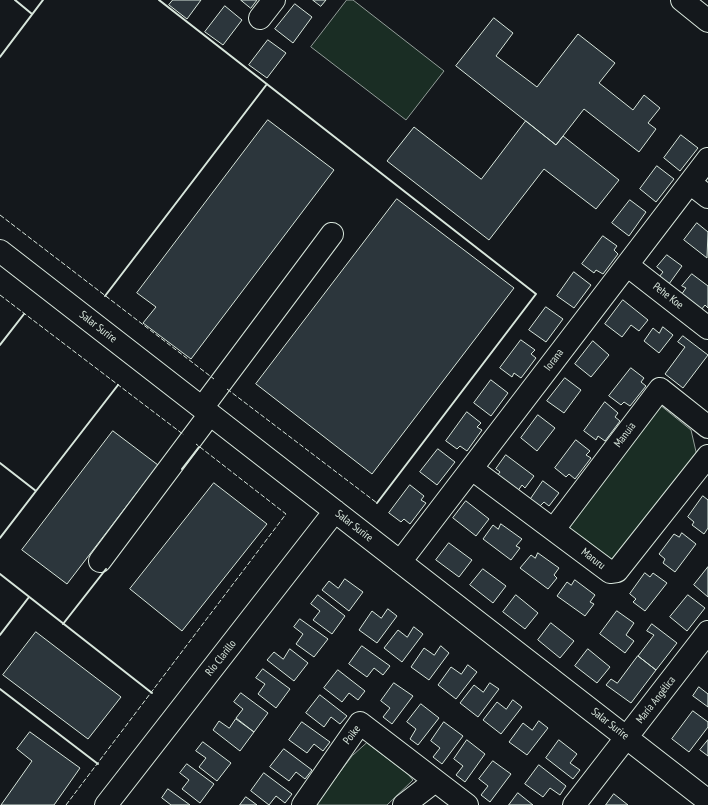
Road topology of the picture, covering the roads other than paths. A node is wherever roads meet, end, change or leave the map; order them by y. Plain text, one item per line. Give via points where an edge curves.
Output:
1 (274, 0) edge
2 (682, 0) edge
3 (260, 18) dead end
4 (708, 21) edge
5 (708, 159) edge
6 (690, 183) junction
7 (708, 197) edge
8 (332, 234) dead end
9 (0, 251) edge
10 (627, 265) junction
11 (708, 328) edge
12 (206, 411) junction
13 (708, 426) edge
14 (708, 456) edge
15 (472, 469) junction
16 (335, 511) junction
17 (554, 529) junction
18 (100, 561) dead end
19 (400, 562) junction
20 (705, 643) edge
21 (626, 737) junction
22 (435, 781) junction
23 (708, 801) edge
24 (106, 805) edge
25 (303, 805) edge
26 (404, 805) edge
27 (468, 805) edge
28 (574, 805) edge

1 - 3 street
2 - 4 street
5 - 6 street, Iorana
6 - 7 street
6 - 10 street, Iorana
8 - 12 street
9 - 12 street, Salar Surire
10 - 11 street, Pehe Koe
10 - 15 street, Iorana
12 - 16 street, Salar Surire
12 - 18 street
13 - 17 street, Manuia via 660,389
14 - 17 street, Maruru via 617,571 610,572
15 - 17 street, Maruru
15 - 19 street, Iorana
16 - 19 street, Salar Surire
16 - 24 street, Río Clarillo
19 - 21 street, Salar Surire
20 - 21 street, María Angélica
21 - 23 street, Salar Surire
21 - 28 street, María Angélica
22 - 25 street, Poike via 360,722
22 - 26 street
22 - 27 street, Poike

